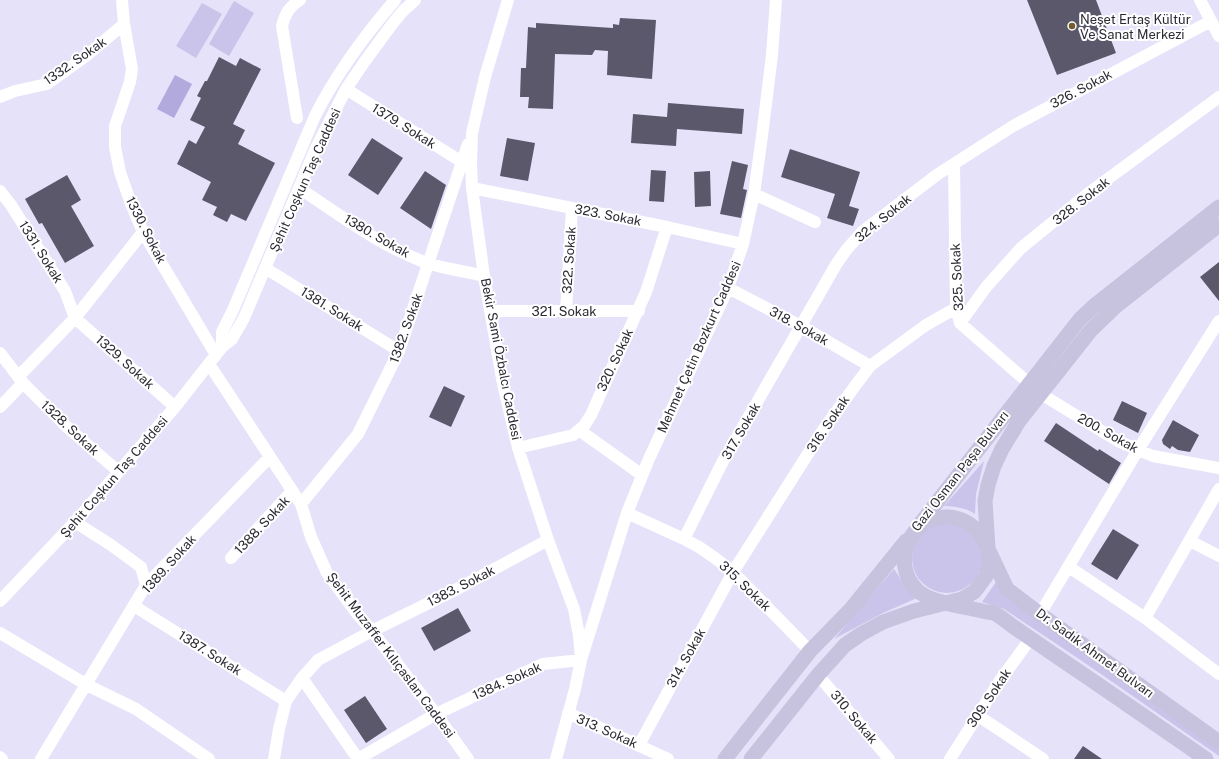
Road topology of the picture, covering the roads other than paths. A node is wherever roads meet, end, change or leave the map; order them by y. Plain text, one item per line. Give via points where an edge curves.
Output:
1 (122, 0) edge
2 (300, 0) edge
3 (395, 0) edge
4 (415, 0) edge
5 (508, 0) edge
6 (776, 0) edge
7 (1200, 0) edge
8 (1211, 21) junction
9 (124, 24) junction
10 (1219, 36) edge
11 (346, 89) junction
12 (0, 97) edge
13 (1219, 97) edge
14 (297, 118) dead end
15 (472, 132) junction
16 (462, 162) junction
17 (954, 164) junction
18 (299, 188) junction
19 (472, 188) junction
20 (0, 191) edge
21 (754, 194) junction
22 (1219, 207) edge
23 (572, 208) junction
24 (815, 222) dead end
25 (1219, 225) edge
26 (667, 227) junction
27 (143, 232) junction
28 (743, 244) junction
29 (428, 263) junction
30 (265, 268) junction
31 (484, 276) junction
32 (728, 288) junction
33 (956, 308) junction
34 (490, 311) junction
35 (639, 311) junction
36 (566, 312) junction
37 (75, 318) junction
38 (1219, 320) edge
39 (960, 323) junction
40 (801, 326) junction
41 (399, 351) junction
42 (0, 353) edge
43 (216, 355) junction
44 (870, 366) junction
45 (21, 380) junction
46 (1028, 384) junction
47 (1041, 394) junction
48 (0, 407) edge
49 (175, 407) junction
50 (579, 430) junction
51 (518, 448) junction
52 (1138, 450) junction
53 (270, 458) junction
54 (1219, 468) edge
55 (118, 471) junction
56 (642, 475) junction
57 (1219, 489) edge
58 (292, 491) junction
59 (301, 504) junction
60 (627, 513) junction
61 (75, 522) junction
62 (913, 533) junction
63 (684, 539) junction
64 (548, 540) junction
65 (1190, 541) junction
66 (988, 549) junction
67 (1219, 556) edge
68 (231, 558) dead end
69 (1069, 567) junction
70 (733, 572) junction
71 (146, 585) junction
72 (0, 601) edge
73 (947, 603) junction
74 (134, 606) junction
75 (1040, 614) junction
76 (1145, 618) junction
77 (372, 631) junction
78 (0, 632) edge
79 (1031, 638) junction
80 (810, 651) junction
81 (581, 660) junction
82 (1219, 674) edge
83 (818, 675) junction
84 (302, 678) junction
85 (87, 685) junction
86 (286, 701) junction
87 (568, 713) junction
88 (436, 714) junction
89 (977, 715) junction
90 (1219, 742) edge
91 (639, 745) junction
92 (41, 759) edge
93 (209, 759) edge
94 (274, 759) edge
95 (358, 759) edge
96 (468, 759) edge
97 (556, 759) edge
98 (668, 759) edge
99 (725, 759) edge
100 (751, 759) edge
101 (889, 759) edge
102 (950, 759) edge
103 (1043, 759) edge
104 (1206, 759) edge

1 - 9 street, 1330. Sokak
2 - 14 street via 285,14 282,26
3 - 43 street, Şehit Coşkun Taş Caddesi via 360,44 315,116 222,332
4 - 11 street, Şehit Coşkun Taş Caddesi via 393,23
5 - 15 street, Bekir Sami Özbalcı Caddesi
6 - 21 street, Mehmet Çetin Bozkurt Caddesi via 772,55
7 - 8 street
8 - 10 street
8 - 17 street, 326. Sokak via 1014,126
9 - 12 street, 1332. Sokak via 47,84
9 - 27 street, 1330. Sokak via 132,69 130,82 114,126 115,147 120,172
11 - 16 street, 1379. Sokak
11 - 18 street, Şehit Coşkun Taş Caddesi
13 - 39 street, 328. Sokak via 1090,192 1021,248 987,286
15 - 16 street, 1382. Sokak
15 - 19 street, Bekir Sami Özbalcı Caddesi
16 - 29 street, 1382. Sokak
17 - 33 street, 325. Sokak
17 - 40 street, 324. Sokak via 862,231 840,258
18 - 29 street, 1380. Sokak via 381,242
18 - 30 street, Şehit Coşkun Taş Caddesi
19 - 23 street, 323. Sokak
19 - 31 street, Bekir Sami Özbalcı Caddesi
20 - 37 street, 1331. Sokak via 65,291
21 - 24 street
21 - 28 street, Mehmet Çetin Bozkurt Caddesi
22 - 46 main road, Gazi Osman Paşa Bulvarı via 1094,306 1075,325
23 - 26 street, 323. Sokak
23 - 36 street, 322. Sokak
25 - 47 main road, Gazi Osman Paşa Bulvarı via 1116,306 1091,330
26 - 28 street, 323. Sokak
26 - 35 street, 320. Sokak
27 - 37 street
27 - 43 street, 1330. Sokak
28 - 32 street, Mehmet Çetin Bozkurt Caddesi
29 - 31 street, 1380. Sokak
29 - 41 street, 1382. Sokak
30 - 41 street, 1381. Sokak
30 - 43 street, Şehit Coşkun Taş Caddesi via 244,318 232,339
31 - 34 street, Bekir Sami Özbalcı Caddesi
32 - 40 street, 318. Sokak
32 - 56 street, Mehmet Çetin Bozkurt Caddesi
33 - 39 street, 325. Sokak
33 - 44 street, 316. Sokak via 926,325
34 - 36 street, 321. Sokak
34 - 51 street, Bekir Sami Özbalcı Caddesi
35 - 36 street, 321. Sokak
35 - 50 street, 320. Sokak via 591,415
37 - 45 street
37 - 49 street, 1329. Sokak
38 - 52 street
39 - 46 street, 325. Sokak
40 - 44 street, 318. Sokak
40 - 63 street, 317. Sokak via 722,463
41 - 59 street, 1382. Sokak via 358,434
42 - 45 street, 1328. Sokak
43 - 49 street, Şehit Coşkun Taş Caddesi
43 - 53 street, Şehit Muzaffer Kılıçaslan Caddesi
44 - 70 street, 316. Sokak via 823,430
45 - 48 street
45 - 55 street, 1328. Sokak via 68,428
46 - 47 street, 200. Sokak
46 - 62 main road, Gazi Osman Paşa Bulvarı
47 - 52 street, 200. Sokak via 1118,441
47 - 66 main road, Gazi Osman Paşa Bulvarı via 1019,421 994,466 985,501
49 - 55 street, Şehit Coşkun Taş Caddesi
50 - 51 street, 320. Sokak via 562,439
50 - 56 street
51 - 64 street, Bekir Sami Özbalcı Caddesi
52 - 54 street, 200. Sokak via 1153,456
52 - 69 street
53 - 58 street, Şehit Muzaffer Kılıçaslan Caddesi
53 - 71 street, 1389. Sokak
55 - 61 street, Şehit Coşkun Taş Caddesi
56 - 60 street, Mehmet Çetin Bozkurt Caddesi
57 - 65 street
58 - 59 street, Şehit Muzaffer Kılıçaslan Caddesi
58 - 68 street, 1388. Sokak
59 - 77 street, Şehit Muzaffer Kılıçaslan Caddesi via 311,537 327,573
60 - 63 street, 315. Sokak
60 - 81 street, Mehmet Çetin Bozkurt Caddesi
61 - 71 street via 141,567
61 - 72 street, Şehit Coşkun Taş Caddesi
62 - 66 main road via 931,520 943,517 956,518 978,531
62 - 73 main road via 904,554 909,579 922,594
62 - 80 main road, Gazi Osman Paşa Bulvarı via 851,609
63 - 70 street, 315. Sokak
64 - 77 street, 1383. Sokak
64 - 81 street, Bekir Sami Özbalcı Caddesi via 574,609
65 - 67 street
65 - 76 street
66 - 73 main road, Gazi Osman Paşa Bulvarı via 988,569 978,588 962,599
66 - 75 main road, Dr. Sadık Ahmet Bulvarı via 1007,589
69 - 75 street
69 - 76 street
70 - 80 street, 315. Sokak
70 - 91 street, 314. Sokak
71 - 74 street, 1389. Sokak
73 - 79 main road, Dr. Sadık Ahmet Bulvarı via 994,614
73 - 83 main road, Gazi Osman Paşa Bulvarı via 901,615 861,634 845,645
74 - 85 street, 1389. Sokak
74 - 86 street, 1387. Sokak
75 - 90 main road, Dr. Sadık Ahmet Bulvarı
76 - 82 street
77 - 84 street, 1383. Sokak via 318,660
77 - 88 street, Şehit Muzaffer Kılıçaslan Caddesi
78 - 85 street
79 - 89 street, 309. Sokak
79 - 104 main road, Dr. Sadık Ahmet Bulvarı
80 - 99 main road, Gazi Osman Paşa Bulvarı
81 - 87 street, Bekir Sami Özbalcı Caddesi
81 - 88 street, 1384. Sokak via 544,664
83 - 100 main road, Gazi Osman Paşa Bulvarı
83 - 101 street, 310. Sokak
84 - 86 street, 1383. Sokak
84 - 95 street
85 - 92 street, 1389. Sokak
85 - 93 street via 136,709
86 - 94 street
87 - 91 street, 313. Sokak
87 - 97 street, Bekir Sami Özbalcı Caddesi
88 - 95 street, 1384. Sokak
88 - 96 street, Şehit Muzaffer Kılıçaslan Caddesi
89 - 102 street, 309. Sokak
89 - 103 street
91 - 98 street, 313. Sokak

